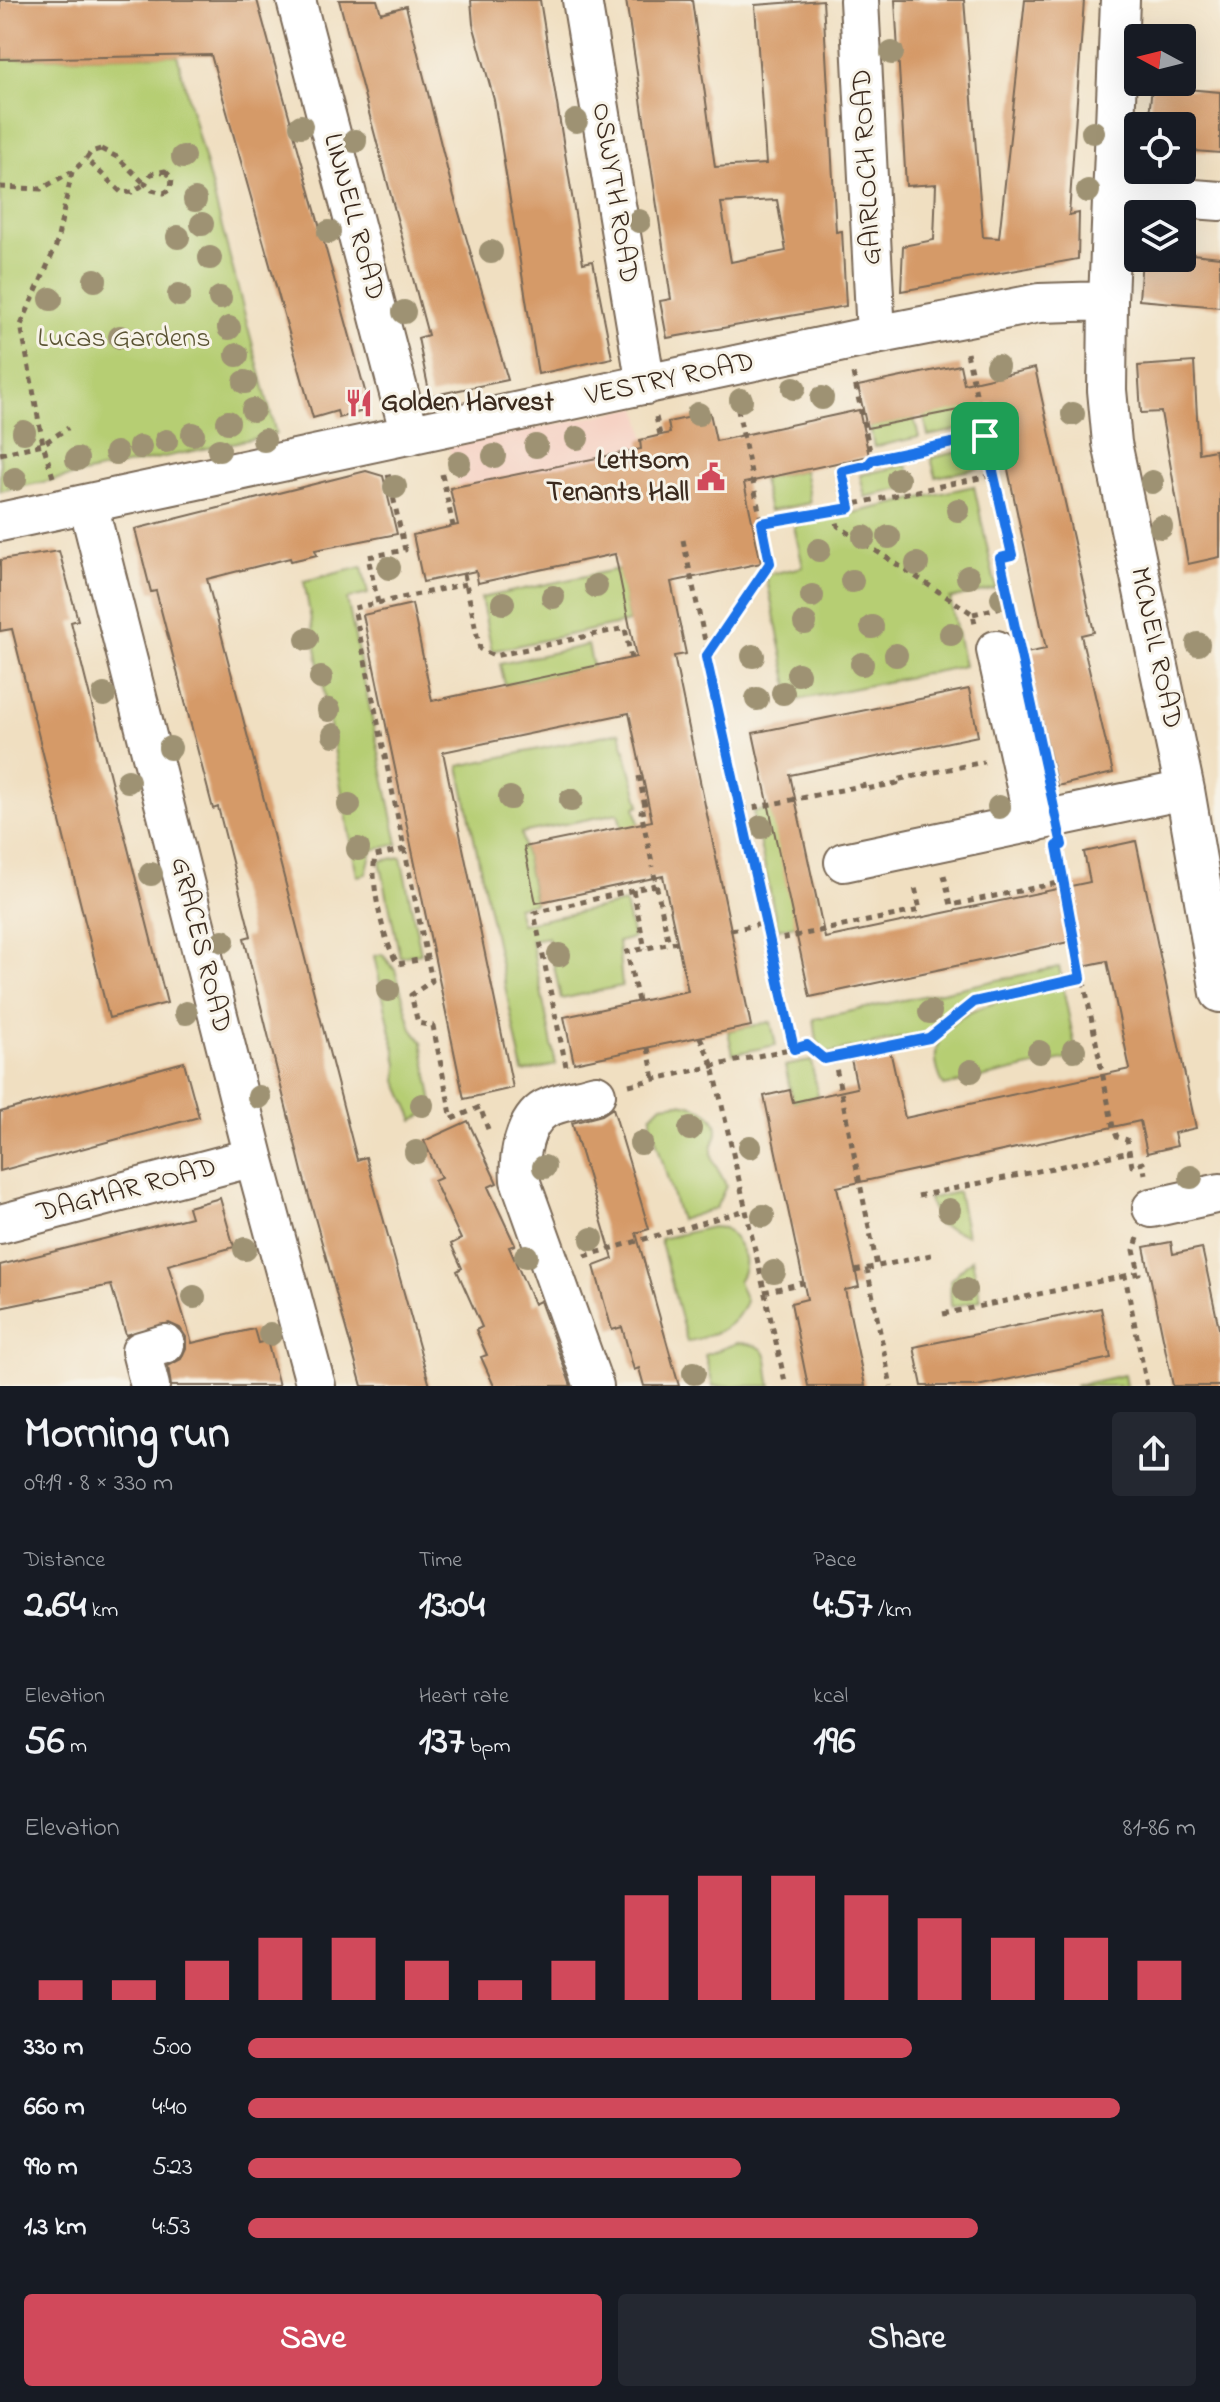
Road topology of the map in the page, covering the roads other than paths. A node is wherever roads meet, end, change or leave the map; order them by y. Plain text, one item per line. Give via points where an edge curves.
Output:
1 (296, 0) edge
2 (582, 0) edge
3 (859, 0) edge
4 (1120, 0) edge
5 (1114, 193) junction
6 (1220, 201) edge
7 (1108, 301) junction
8 (876, 335) junction
9 (646, 385) junction
10 (395, 438) junction
11 (75, 506) junction
12 (0, 522) edge
13 (1006, 643) road end
14 (1185, 790) junction
15 (1045, 821) junction
16 (844, 862) dead end
17 (1220, 993) edge
18 (597, 1084) road end
19 (254, 1157) junction
20 (1220, 1193) edge
21 (1152, 1208) road end
22 (0, 1224) edge
23 (165, 1344) dead end
24 (150, 1386) edge
25 (316, 1386) edge
26 (594, 1386) edge

1 - 10 street, LINNELL ROAD
2 - 9 street, OSWYTH ROAD
3 - 8 street, GAIRLOCH ROAD
4 - 5 street, MCNEIL ROAD via 1114,64
5 - 6 street
5 - 7 street, MCNEIL ROAD
7 - 8 street, VESTRY ROAD via 1039,303
7 - 14 street, MCNEIL ROAD via 1112,443
8 - 9 street, VESTRY ROAD
9 - 10 street, VESTRY ROAD
10 - 11 street, VESTRY ROAD
11 - 12 street, VESTRY ROAD
11 - 19 street, GRACES ROAD
13 - 15 street
14 - 15 street
14 - 17 street, MCNEIL ROAD
15 - 16 street
18 - 26 street via 543,1110 531,1126 519,1162 520,1180
19 - 22 street, DAGMAR ROAD
19 - 25 street, GRACES ROAD
20 - 21 street
23 - 24 street via 141,1351

